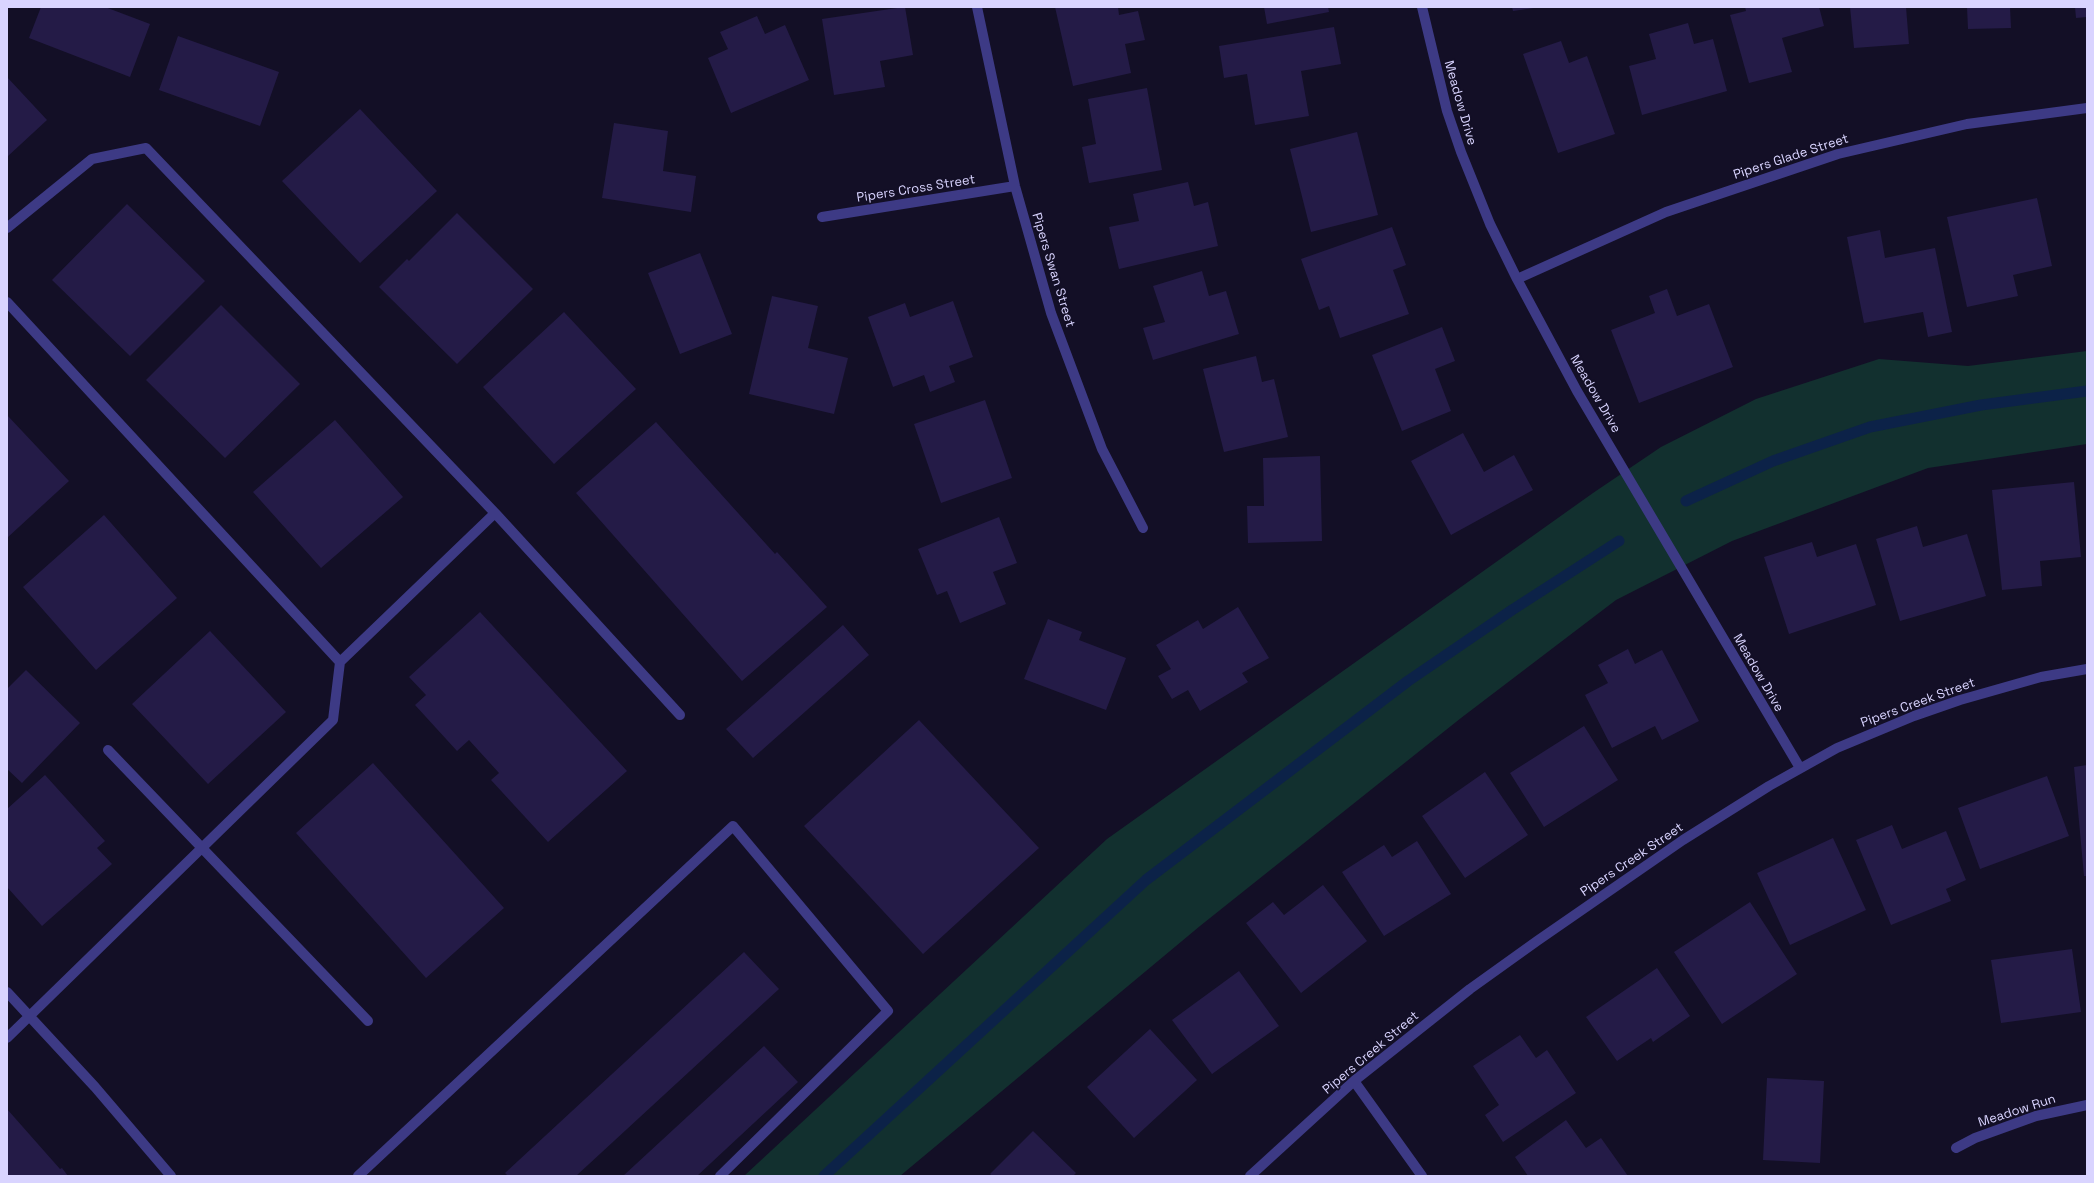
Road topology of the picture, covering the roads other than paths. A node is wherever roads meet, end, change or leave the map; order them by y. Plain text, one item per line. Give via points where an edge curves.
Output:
1 (977, 7) edge
2 (1422, 7) edge
3 (2087, 108) edge
4 (1015, 186) junction
5 (822, 217) dead end
6 (7, 228) edge
7 (1517, 279) junction
8 (7, 302) edge
9 (495, 513) junction
10 (1143, 528) dead end
11 (340, 662) junction
12 (2087, 669) edge
13 (680, 716) dead end
14 (108, 750) dead end
15 (1800, 768) junction
16 (202, 848) junction
17 (7, 992) edge
18 (30, 1017) junction
19 (368, 1021) dead end
20 (7, 1038) edge
21 (1354, 1081) junction
22 (2087, 1105) edge
23 (1956, 1148) dead end
24 (171, 1176) edge
25 (358, 1176) edge
26 (720, 1176) edge
27 (1250, 1176) edge
28 (1422, 1176) edge

1 - 4 street, Pipers Swan Street
2 - 7 street, Meadow Drive via 1445,104 1461,152 1490,224
3 - 7 street, Pipers Glade Street via 1968,124 1838,154 1666,212
4 - 5 street, Pipers Cross Street
4 - 10 street, Pipers Swan Street via 1051,313 1102,449
6 - 9 street via 92,159 146,148
7 - 15 street, Meadow Drive via 1578,391
8 - 11 street
9 - 11 street
9 - 13 street
11 - 16 street via 333,720
12 - 15 street, Pipers Creek Street via 2034,679 1914,716 1844,745
14 - 16 street
15 - 21 street, Pipers Creek Street via 1683,840 1537,941 1470,989
16 - 18 street
16 - 19 street
17 - 18 street
18 - 20 street
18 - 24 street via 95,1087
21 - 27 street, Pipers Creek Street
21 - 28 street
22 - 23 street, Meadow Run via 2036,1116 1975,1138
25 - 26 street via 733,826 888,1011

